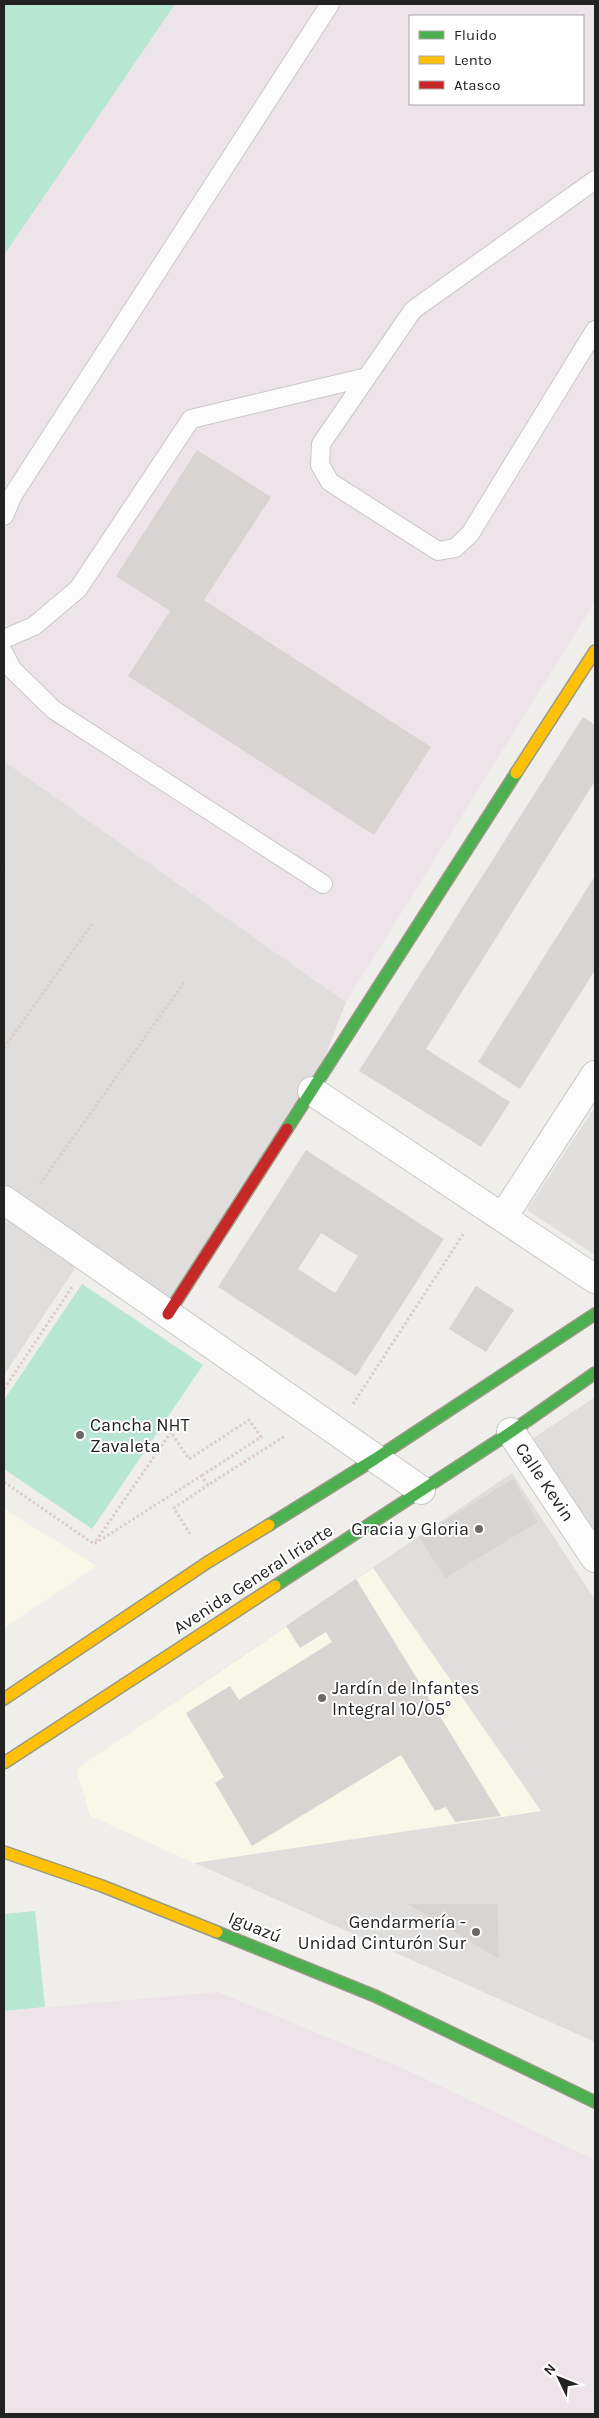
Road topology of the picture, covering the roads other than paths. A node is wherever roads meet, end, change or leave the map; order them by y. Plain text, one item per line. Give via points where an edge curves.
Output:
1 (325, 8) edge
2 (595, 180) edge
3 (595, 330) edge
4 (367, 378) junction
5 (4, 516) edge
6 (4, 640) edge
7 (595, 652) edge
8 (4, 653) edge
9 (323, 884) dead end
10 (595, 1075) edge
11 (312, 1091) junction
12 (12, 1206) edge
13 (493, 1211) junction
14 (595, 1279) edge
15 (168, 1314) junction
16 (595, 1314) edge
17 (595, 1373) edge
18 (511, 1432) junction
19 (376, 1459) junction
20 (421, 1490) junction
21 (595, 1558) edge
22 (4, 1700) edge
23 (4, 1763) edge
24 (4, 1852) edge
25 (595, 2102) edge

1 - 5 lane via 13,496
2 - 4 lane via 413,310
3 - 4 lane via 470,534 455,548 438,551 330,482 320,465 321,444
4 - 6 lane via 191,419 78,589 34,626
7 - 11 street
8 - 9 lane via 12,669 54,710
10 - 13 street
11 - 13 street
11 - 15 street
12 - 15 street
13 - 14 street
15 - 19 street
16 - 19 street, Avenida General Iriarte
17 - 18 street, Avenida General Iriarte
18 - 20 street, Avenida General Iriarte
18 - 21 street, Calle Kevin
19 - 20 street
19 - 22 street, Avenida General Iriarte via 208,1562
20 - 23 street, Avenida General Iriarte
24 - 25 street, Iguazú via 102,1886 375,1996

